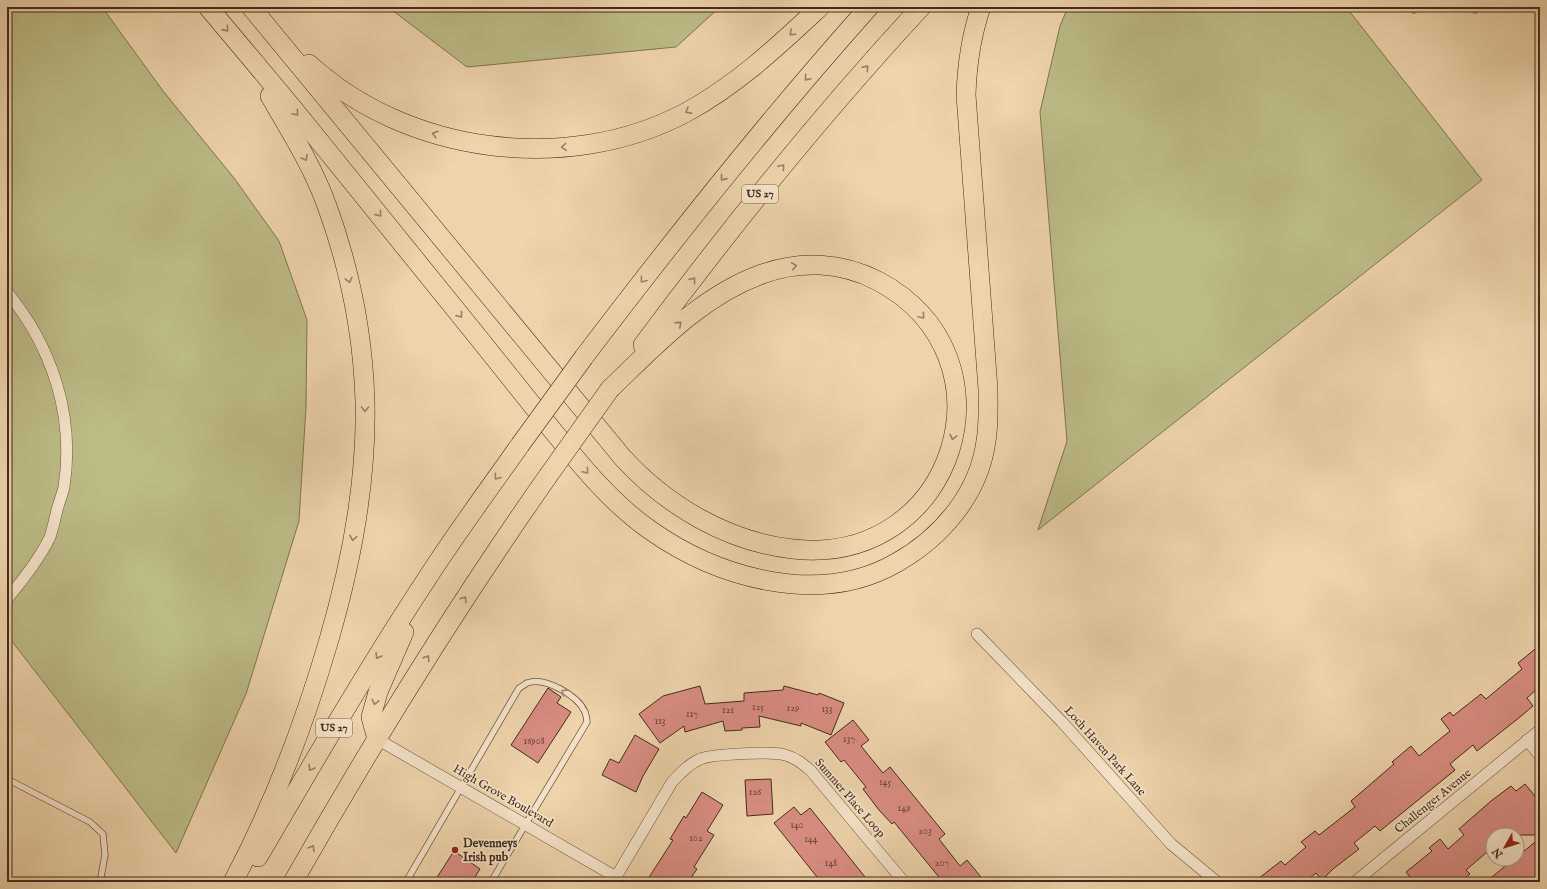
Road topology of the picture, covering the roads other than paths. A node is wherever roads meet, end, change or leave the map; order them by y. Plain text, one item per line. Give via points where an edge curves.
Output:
1 (208, 7) edge
2 (252, 7) edge
3 (820, 7) edge
4 (869, 7) edge
5 (921, 7) edge
6 (981, 7) edge
7 (1412, 7) edge
8 (1417, 7) edge
9 (1473, 7) edge
10 (1479, 7) edge
11 (244, 51) junction
12 (7, 292) edge
13 (610, 389) junction
14 (428, 576) junction
15 (7, 599) edge
16 (977, 634) dead end
17 (1540, 730) edge
18 (377, 739) junction
19 (1527, 740) junction
20 (1540, 756) edge
21 (7, 779) edge
22 (461, 787) junction
23 (525, 824) junction
24 (614, 879) edge
25 (100, 882) edge
26 (233, 882) edge
27 (243, 882) edge
28 (293, 882) edge
29 (406, 882) edge
30 (491, 882) edge
31 (904, 882) edge
32 (1217, 882) edge
33 (1355, 882) edge

1 -> 11 highway
3 -> 2 highway via 745,74 684,113 626,136 554,148 495,146 466,142 411,126 363,104 320,74
13 -> 2 highway via 679,324 717,296 762,274 806,264 827,265 870,277 889,287 908,300 923,316 947,356 954,378 956,419 949,455 925,498 909,515 890,529 861,543 825,550 779,548 733,534 689,513 653,487 623,458
4 -> 14 highway, US 27, bridge via 656,262 520,445
13 -> 5 highway, US 27 via 776,175 869,64
11 -> 6 highway via 560,440 615,502 670,543 719,566 774,581 827,584 851,581 873,574 901,561 924,546 938,533 963,501 980,466 986,444 988,389 966,95 970,50
7 - 8 lane via 1414,10
9 - 10 lane via 1475,10
11 -> 26 highway via 311,169 338,238 358,326 363,372 364,440 358,512 343,588 322,665 279,783
12 - 15 street via 45,349 62,397 67,441 64,487 50,536 30,570
18 -> 13 highway, US 27, bridge via 463,599
14 -> 18 highway via 378,692 371,717
14 -> 27 highway, US 27
16 - 32 street, Loch Haven Park Lane via 1062,722 1171,844
17 - 19 street, Challenger Avenue
18 - 22 street, High Grove Boulevard
28 -> 18 highway, US 27
19 - 20 street
19 - 33 street, Challenger Avenue
21 - 25 lane via 90,822 104,834 105,855
22 - 23 street, High Grove Boulevard
23 -> 22 lane via 587,722 585,712 568,694 557,687 545,682 533,682 519,688
22 - 29 lane
23 - 24 street, High Grove Boulevard
23 - 30 lane
24 - 31 street, Summer Place Loop via 672,782 690,764 712,756 776,753 796,759 812,771

